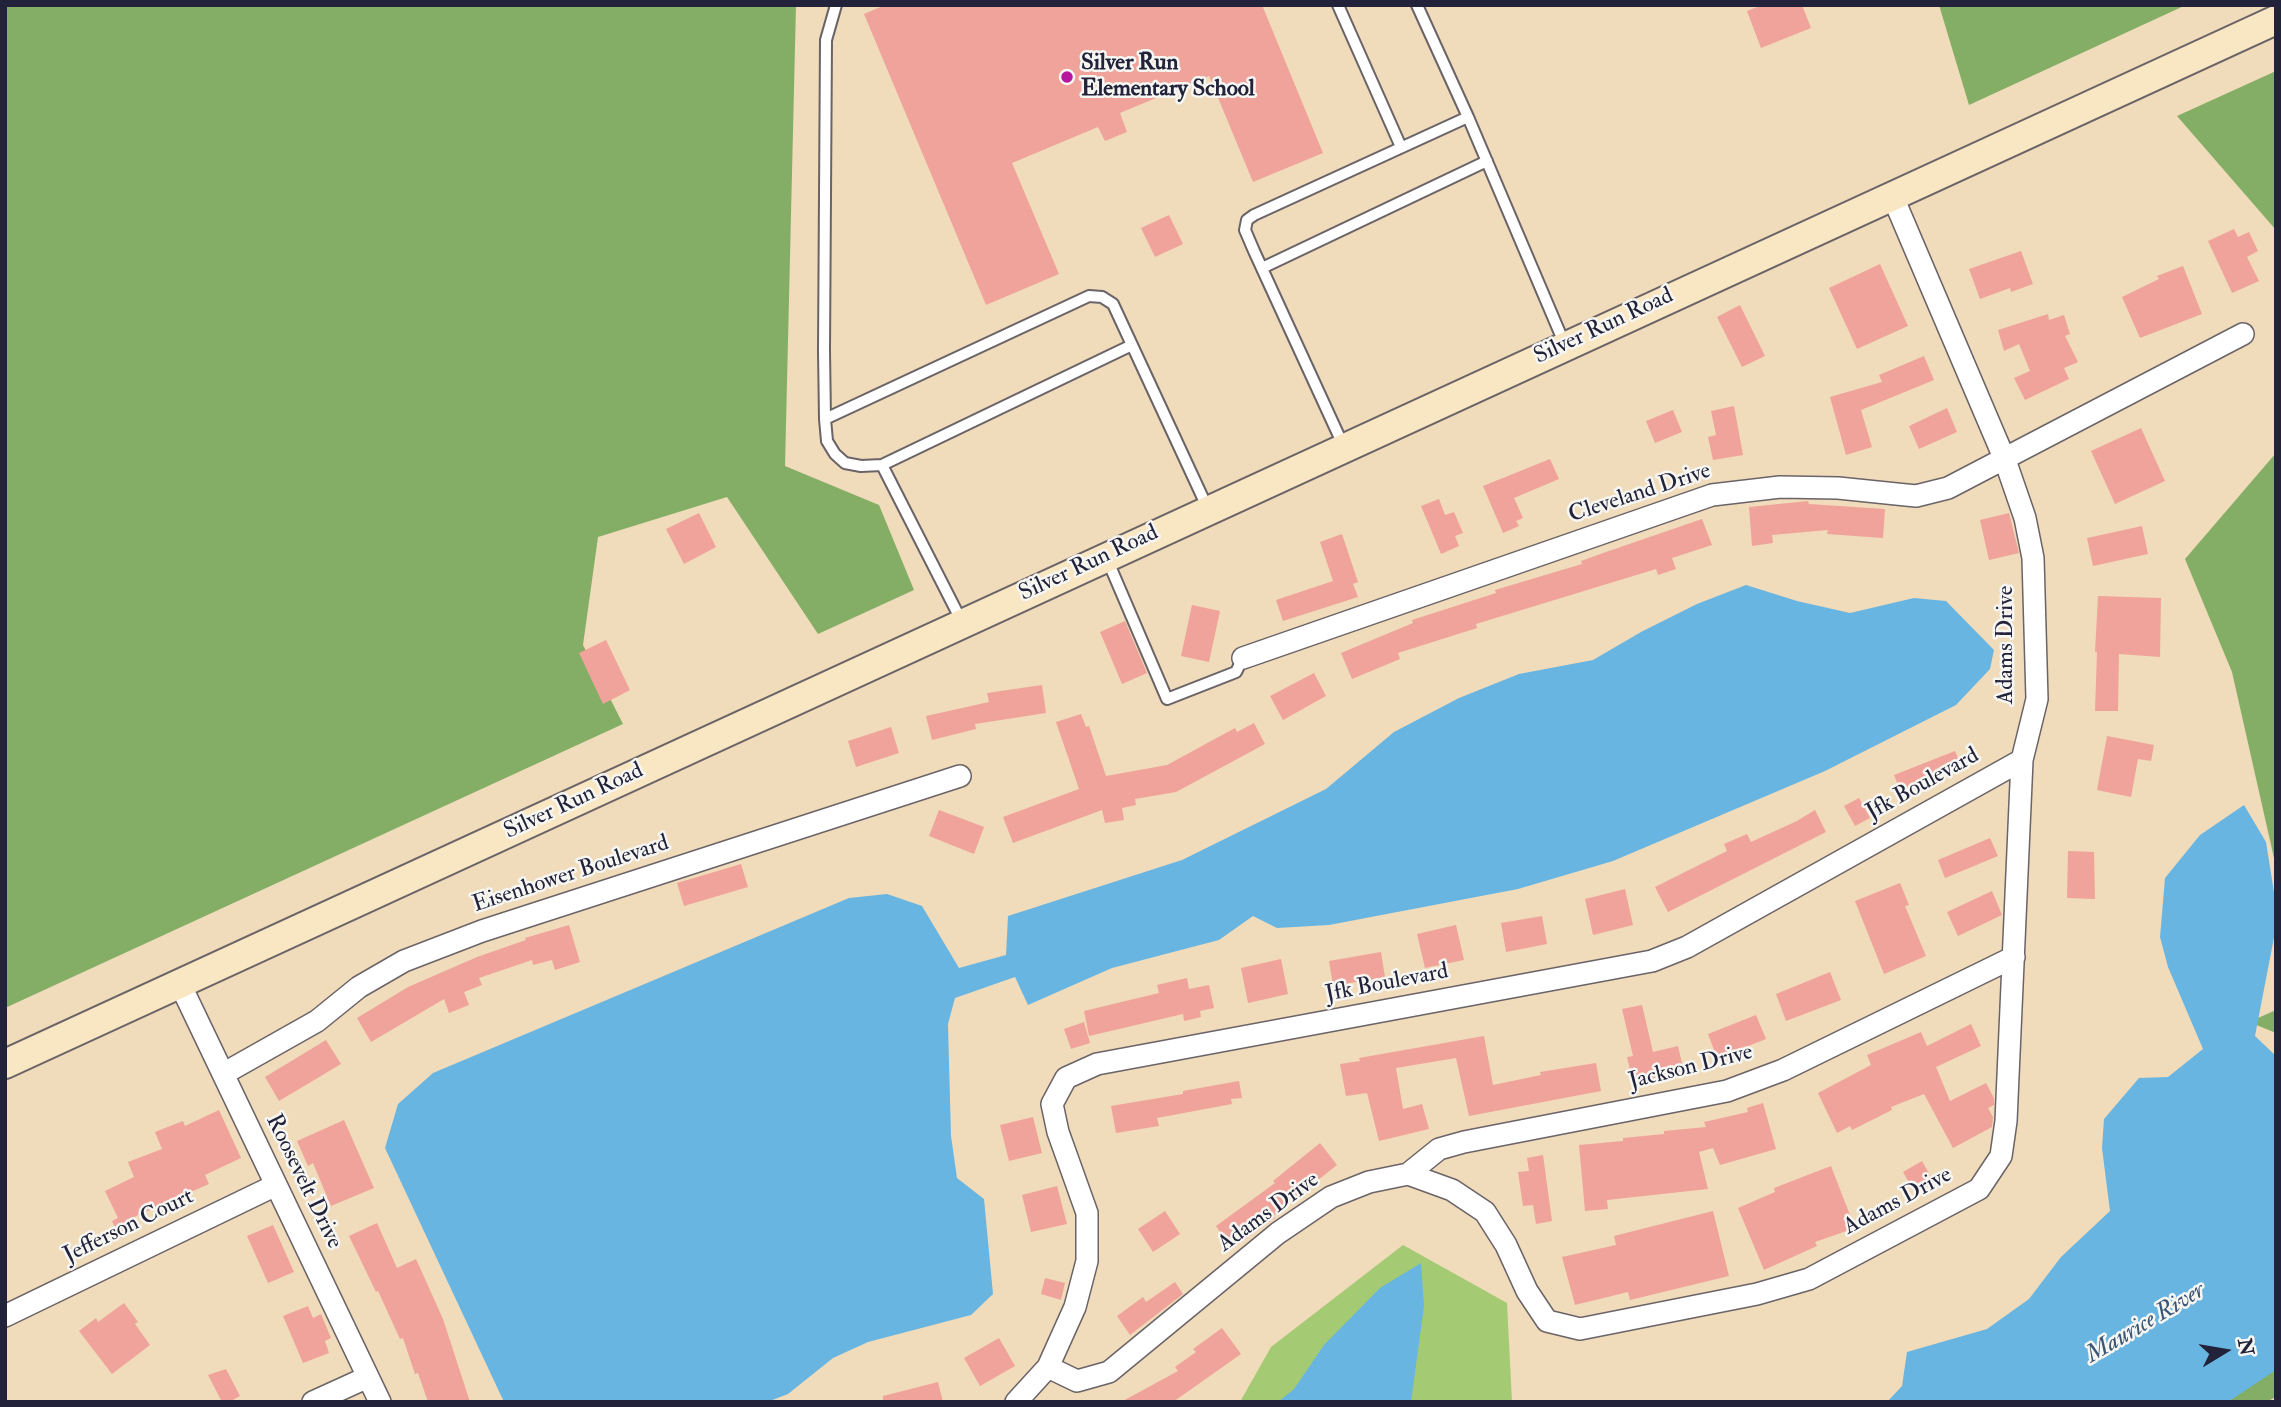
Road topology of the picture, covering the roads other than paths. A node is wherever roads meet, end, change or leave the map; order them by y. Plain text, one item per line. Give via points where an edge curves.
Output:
1 (836, 5) edge
2 (1338, 5) edge
3 (1417, 5) edge
4 (2276, 20) edge
5 (1468, 117) junction
6 (1401, 148) junction
7 (1487, 161) junction
8 (1892, 195) junction
9 (1262, 268) junction
10 (2244, 334) dead end
11 (1132, 345) junction
12 (1565, 345) junction
13 (825, 419) junction
14 (1344, 447) junction
15 (2005, 460) junction
16 (882, 465) junction
17 (1209, 509) junction
18 (1106, 556) junction
19 (963, 622) junction
20 (1243, 658) joint
21 (2022, 760) junction
22 (960, 776) dead end
23 (2014, 957) junction
24 (180, 984) junction
25 (5, 1064) edge
26 (223, 1074) junction
27 (1408, 1174) junction
28 (276, 1185) junction
29 (5, 1316) edge
30 (1048, 1367) junction
31 (368, 1377) junction
32 (313, 1402) edge
33 (380, 1402) edge
34 (1016, 1402) edge

1 - 13 lane via 826,40
2 - 6 lane
3 - 5 lane
4 - 8 main road, Silver Run Road
5 - 6 lane
5 - 7 lane
6 - 9 lane via 1247,220 1245,230
7 - 9 lane
7 - 12 lane
8 - 12 main road, Silver Run Road
8 - 15 street, Adams Drive
9 - 14 lane
10 - 15 street, Cleveland Drive
11 - 13 lane via 1113,304 1089,296
11 - 16 lane
11 - 17 lane
12 - 14 main road, Silver Run Road
13 - 16 lane via 827,440 845,463
14 - 17 main road, Silver Run Road
15 - 20 street, Cleveland Drive via 1948,488 1916,496 1780,487 1712,495
15 - 21 street, Adams Drive via 2033,558 2037,699
16 - 19 lane
17 - 18 main road, Silver Run Road
18 - 19 main road, Silver Run Road
18 - 20 lane via 1167,699 1236,672
19 - 24 main road, Silver Run Road
21 - 23 street, Adams Drive
21 - 30 street, Jfk Boulevard via 1688,947 1652,961 1097,1064 1066,1078 1052,1104 1087,1213 1087,1261 1075,1307
22 - 26 street, Eisenhower Boulevard via 482,931 404,961 359,986 317,1021
23 - 27 street, Jackson Drive via 1761,1079 1727,1091 1464,1142 1439,1149
23 - 27 street, Adams Drive via 2001,1156 1979,1189 1810,1279 1580,1329 1547,1321 1485,1212 1452,1190
24 - 25 main road, Silver Run Road
24 - 26 street, Roosevelt Drive
26 - 28 street, Roosevelt Drive
27 - 30 street, Adams Drive via 1331,1197 1279,1233 1109,1372 1077,1381
28 - 29 street, Jefferson Court
28 - 31 street, Roosevelt Drive
30 - 34 street, Jfk Boulevard
31 - 32 street
31 - 33 street, Roosevelt Drive

